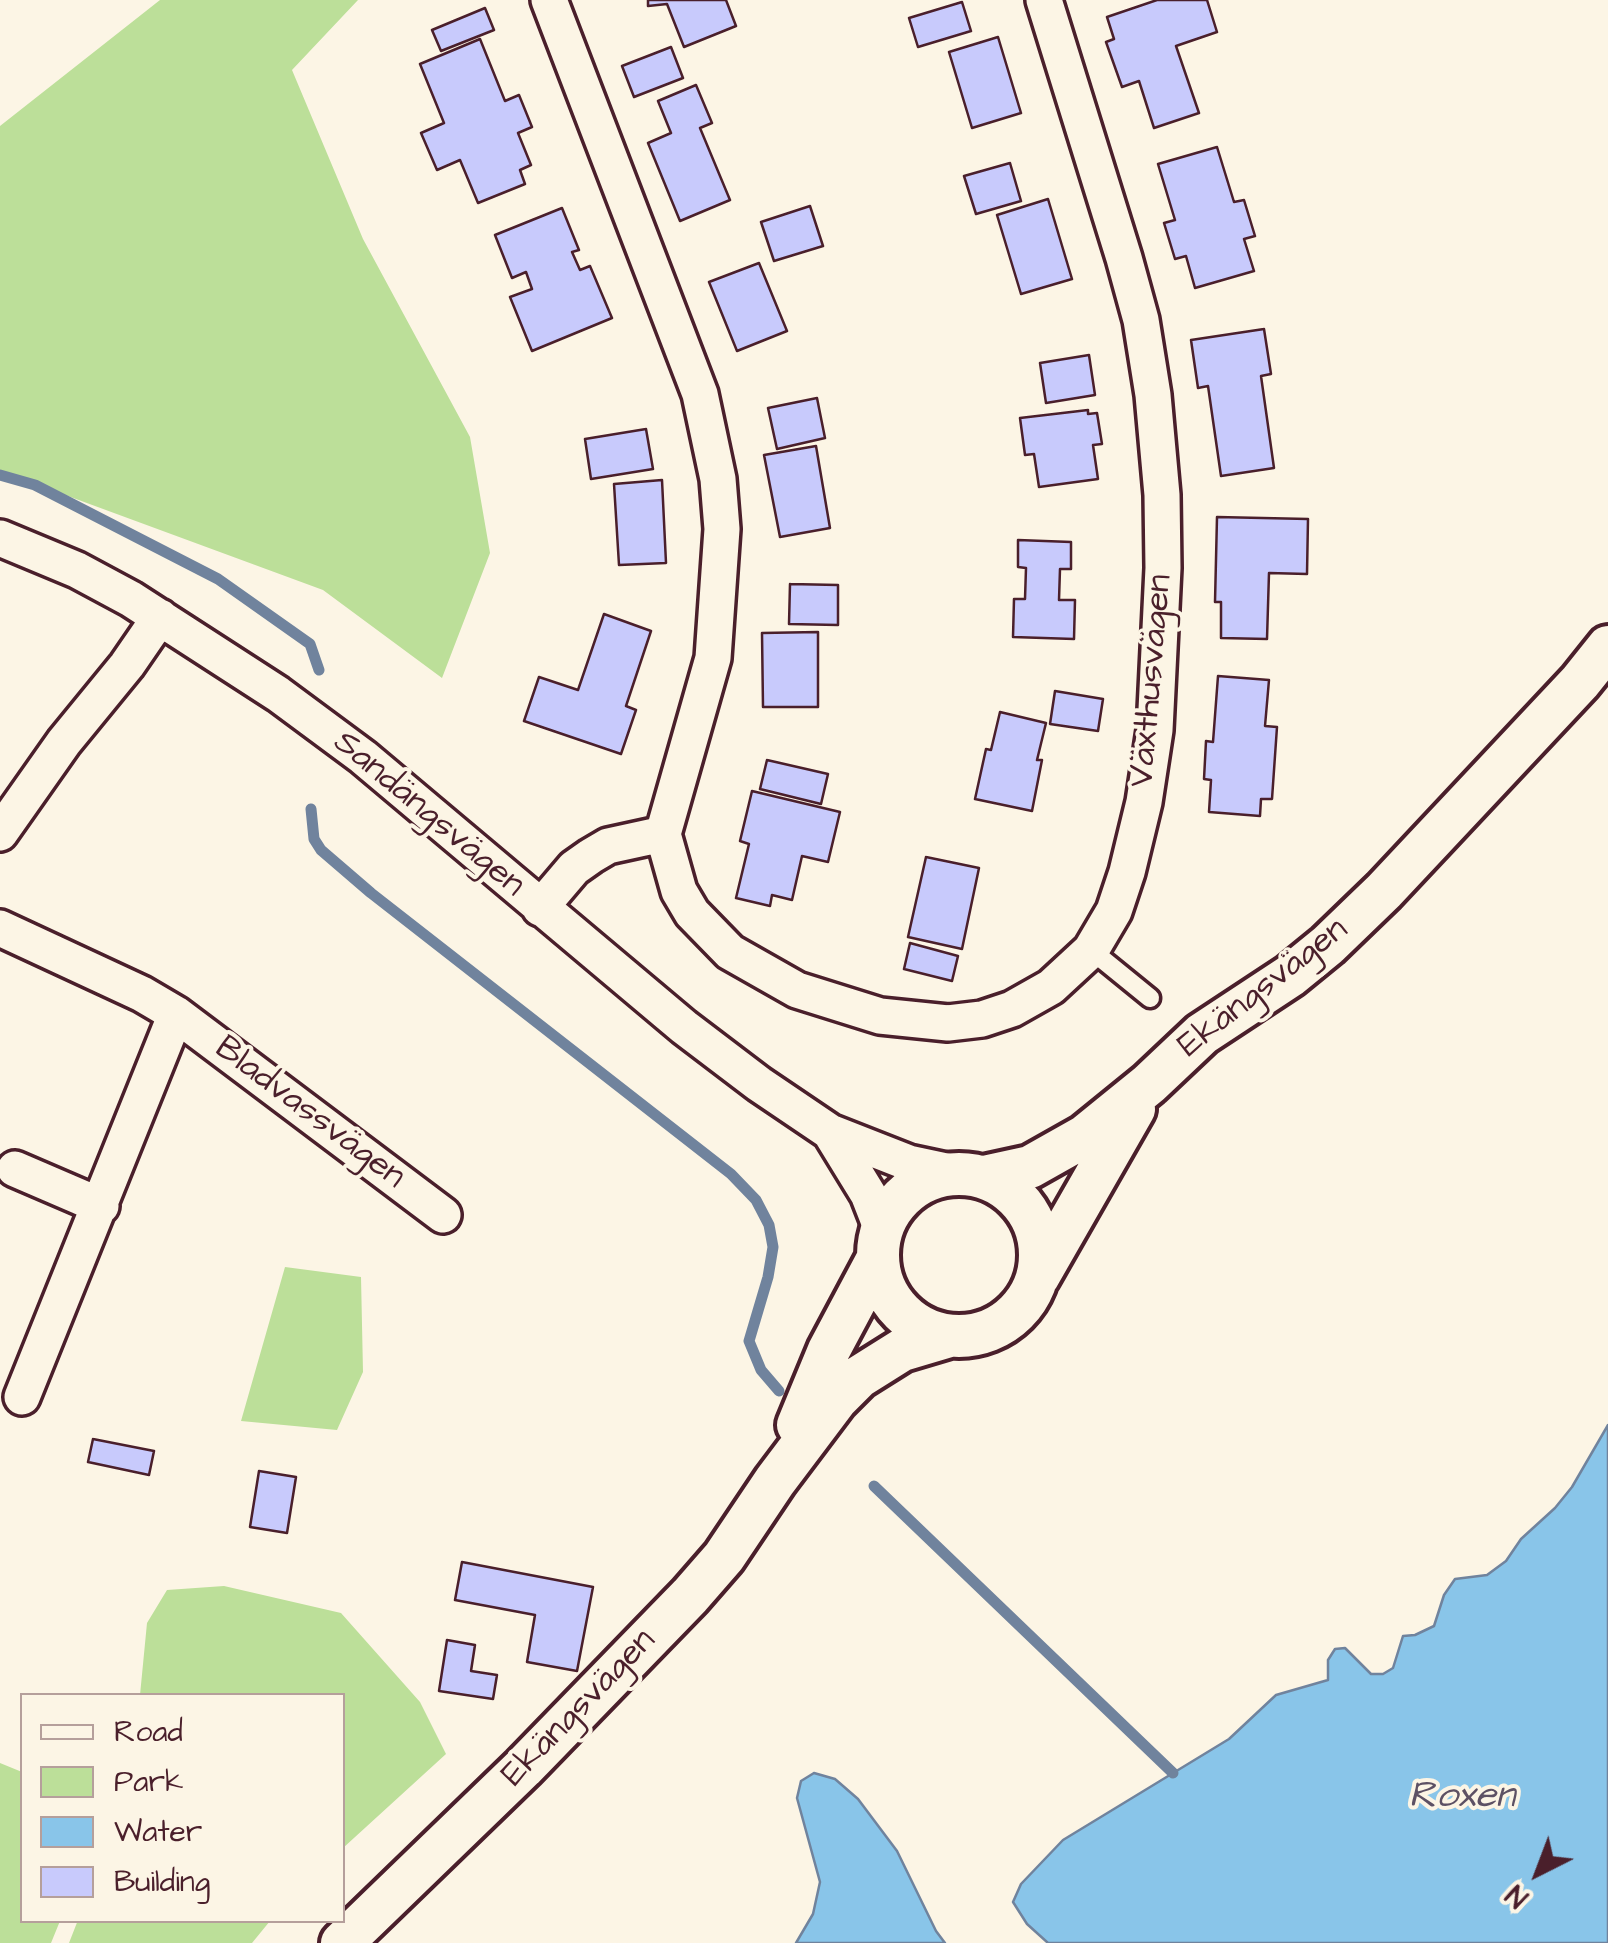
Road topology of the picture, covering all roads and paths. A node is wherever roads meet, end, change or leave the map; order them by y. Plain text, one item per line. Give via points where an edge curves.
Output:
1 (549, 0) edge
2 (1044, 0) edge
3 (0, 538) edge
4 (160, 617) junction
5 (1608, 648) edge
6 (0, 834) edge
7 (663, 834) junction
8 (540, 908) junction
9 (0, 928) edge
10 (1091, 950) junction
11 (1150, 998) dead end
12 (176, 1014) junction
13 (1149, 1084) junction
14 (830, 1132) junction
15 (15, 1169) dead end
16 (970, 1175) junction
17 (100, 1206) junction
18 (443, 1215) dead end
19 (880, 1244) junction
20 (1036, 1282) junction
21 (949, 1336) junction
22 (22, 1397) dead end
23 (774, 1481) junction
24 (352, 1936) edge

1 - 7 street via 700,394 718,479 722,529 713,658
2 - 10 street, Växthusvägen via 1141,320 1162,495 1156,730 1127,872
3 - 4 street, Sandängsvägen via 78,570
4 - 6 street
4 - 8 street, Sandängsvägen via 363,756
5 - 13 street, Ekängsvägen via 1328,945 1202,1034
7 - 8 street via 591,856
7 - 10 street, Växthusvägen via 679,892 710,934 761,971 839,1006 912,1021 982,1019 1033,999
8 - 14 street, Sandängsvägen via 714,1050
9 - 12 street, Bladvassvägen
10 - 11 lane
12 - 17 street, Bladvassvägen
12 - 18 street, Bladvassvägen
13 - 16 street, Ekängsvägen via 1054,1156 1030,1167
13 - 20 street, Ekängsvägen
14 - 16 street, Sandängsvägen via 910,1162
14 - 19 street, Sandängsvägen via 868,1194
15 - 17 street
16 - 19 street via 924,1181 910,1190 898,1201
16 - 20 street via 1013,1194 1032,1219 1041,1250
17 - 22 street, Bladvassvägen
19 - 21 street via 884,1286 900,1310 922,1328
19 - 23 street, Ekängsvägen
20 - 21 street via 1008,1320 980,1333
21 - 23 street, Ekängsvägen via 902,1350 859,1377
23 - 24 street, Ekängsvägen via 690,1596

